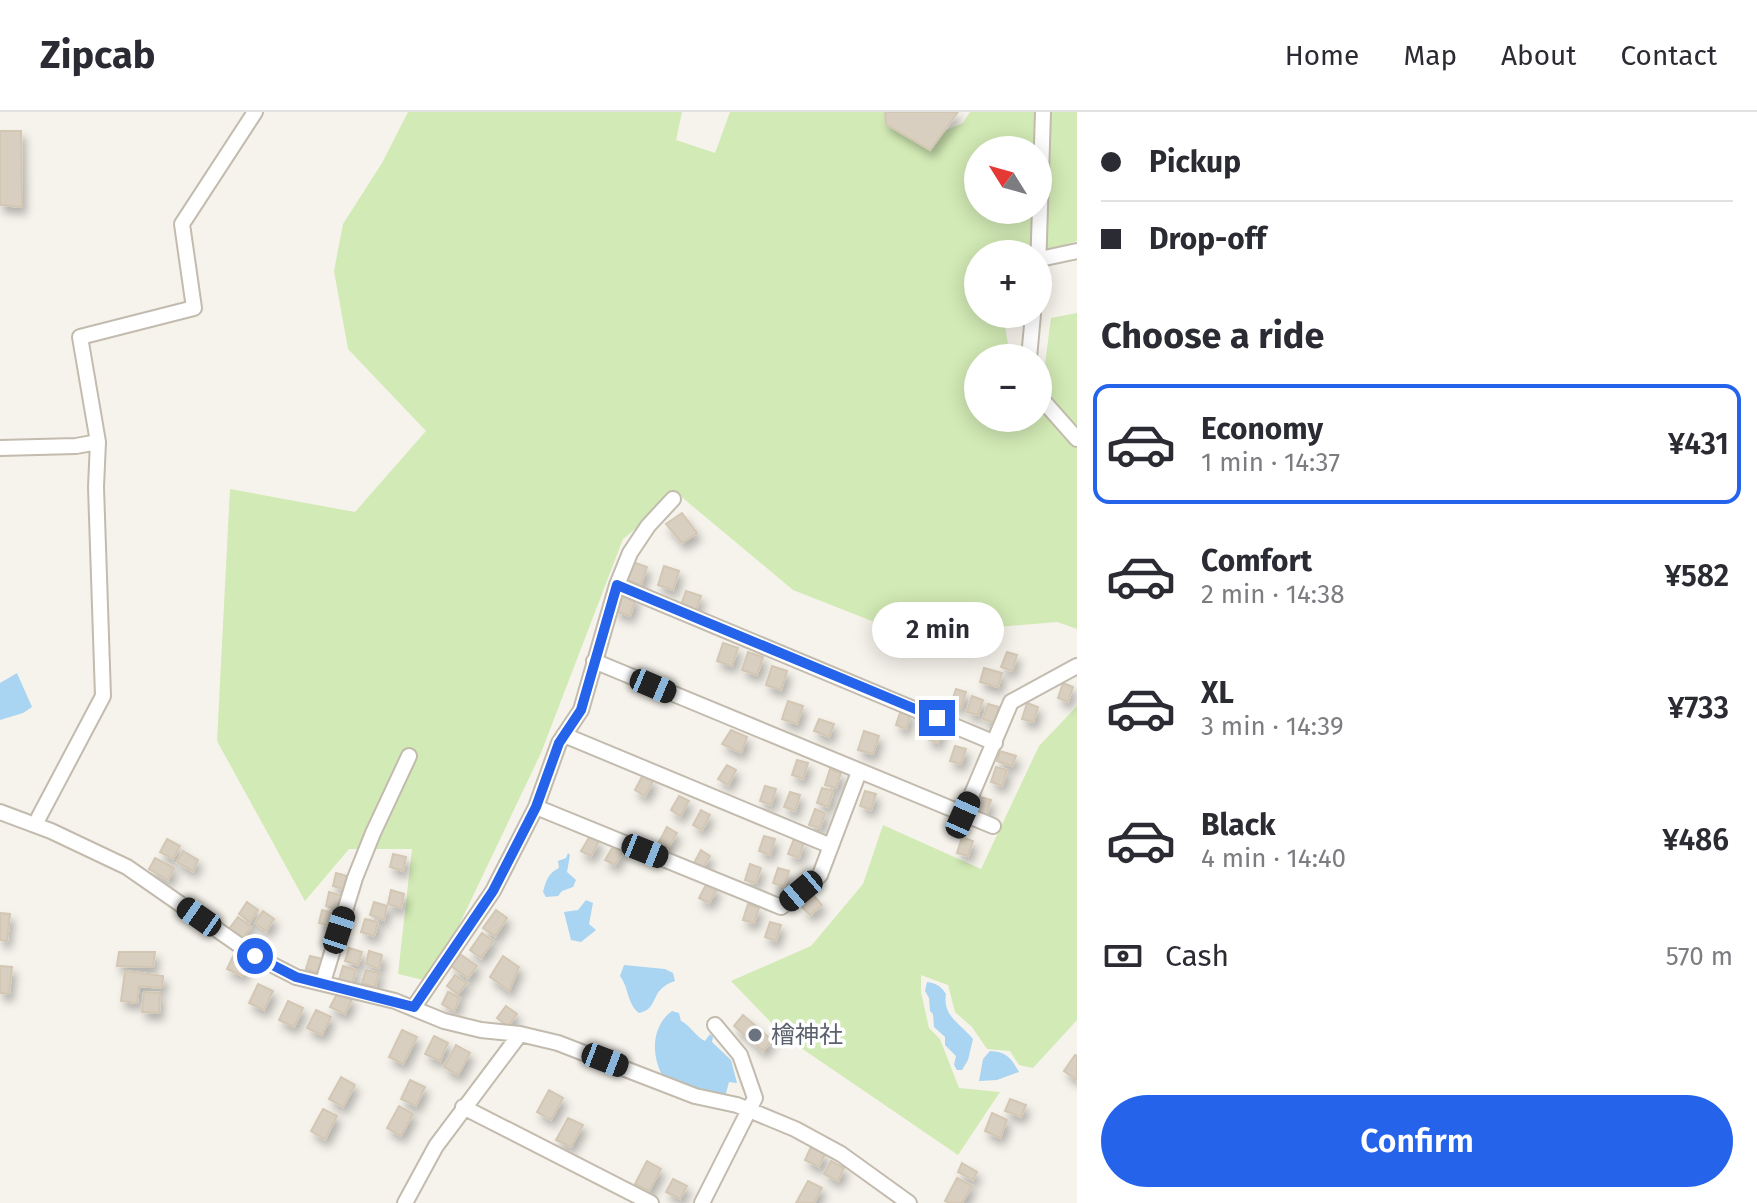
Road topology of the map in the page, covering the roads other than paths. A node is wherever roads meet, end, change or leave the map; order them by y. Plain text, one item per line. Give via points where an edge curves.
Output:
1 (255, 112) edge
2 (1043, 112) edge
3 (1040, 240) edge
4 (1077, 251) edge
5 (1052, 260) edge
6 (1052, 411) edge
7 (1077, 439) edge
8 (98, 442) junction
9 (0, 448) edge
10 (673, 499) dead end
11 (617, 585) junction
12 (594, 661) junction
13 (1077, 666) edge
14 (564, 735) junction
15 (995, 743) junction
16 (409, 756) dead end
17 (859, 772) junction
18 (536, 807) junction
19 (0, 812) edge
20 (963, 815) junction
21 (39, 817) dead end
22 (993, 826) dead end
23 (831, 846) junction
24 (323, 982) junction
25 (414, 1007) junction
26 (715, 1025) dead end
27 (520, 1034) junction
28 (463, 1107) junction
29 (750, 1111) junction
30 (405, 1203) edge
31 (651, 1203) edge
32 (702, 1203) edge
33 (909, 1203) edge

1 - 8 street via 182,224 194,308 80,337
2 - 3 street
4 - 5 street
6 - 7 street
8 - 9 street
8 - 21 street via 103,696
10 - 11 street via 630,553
11 - 12 street
11 - 15 street
12 - 14 street via 581,710
12 - 17 street
13 - 15 street via 1011,702
14 - 18 street
14 - 23 street
15 - 20 street
16 - 24 street via 355,878
17 - 20 street
17 - 23 street
18 - 23 street via 781,907 820,875
18 - 25 street via 493,891
19 - 24 street via 127,867 255,956 296,977
20 - 22 street
24 - 25 street
25 - 27 street via 444,1021
26 - 29 street via 740,1055 755,1098
27 - 28 street
27 - 29 street
28 - 30 street
28 - 31 street
29 - 32 street
29 - 33 street via 841,1154

